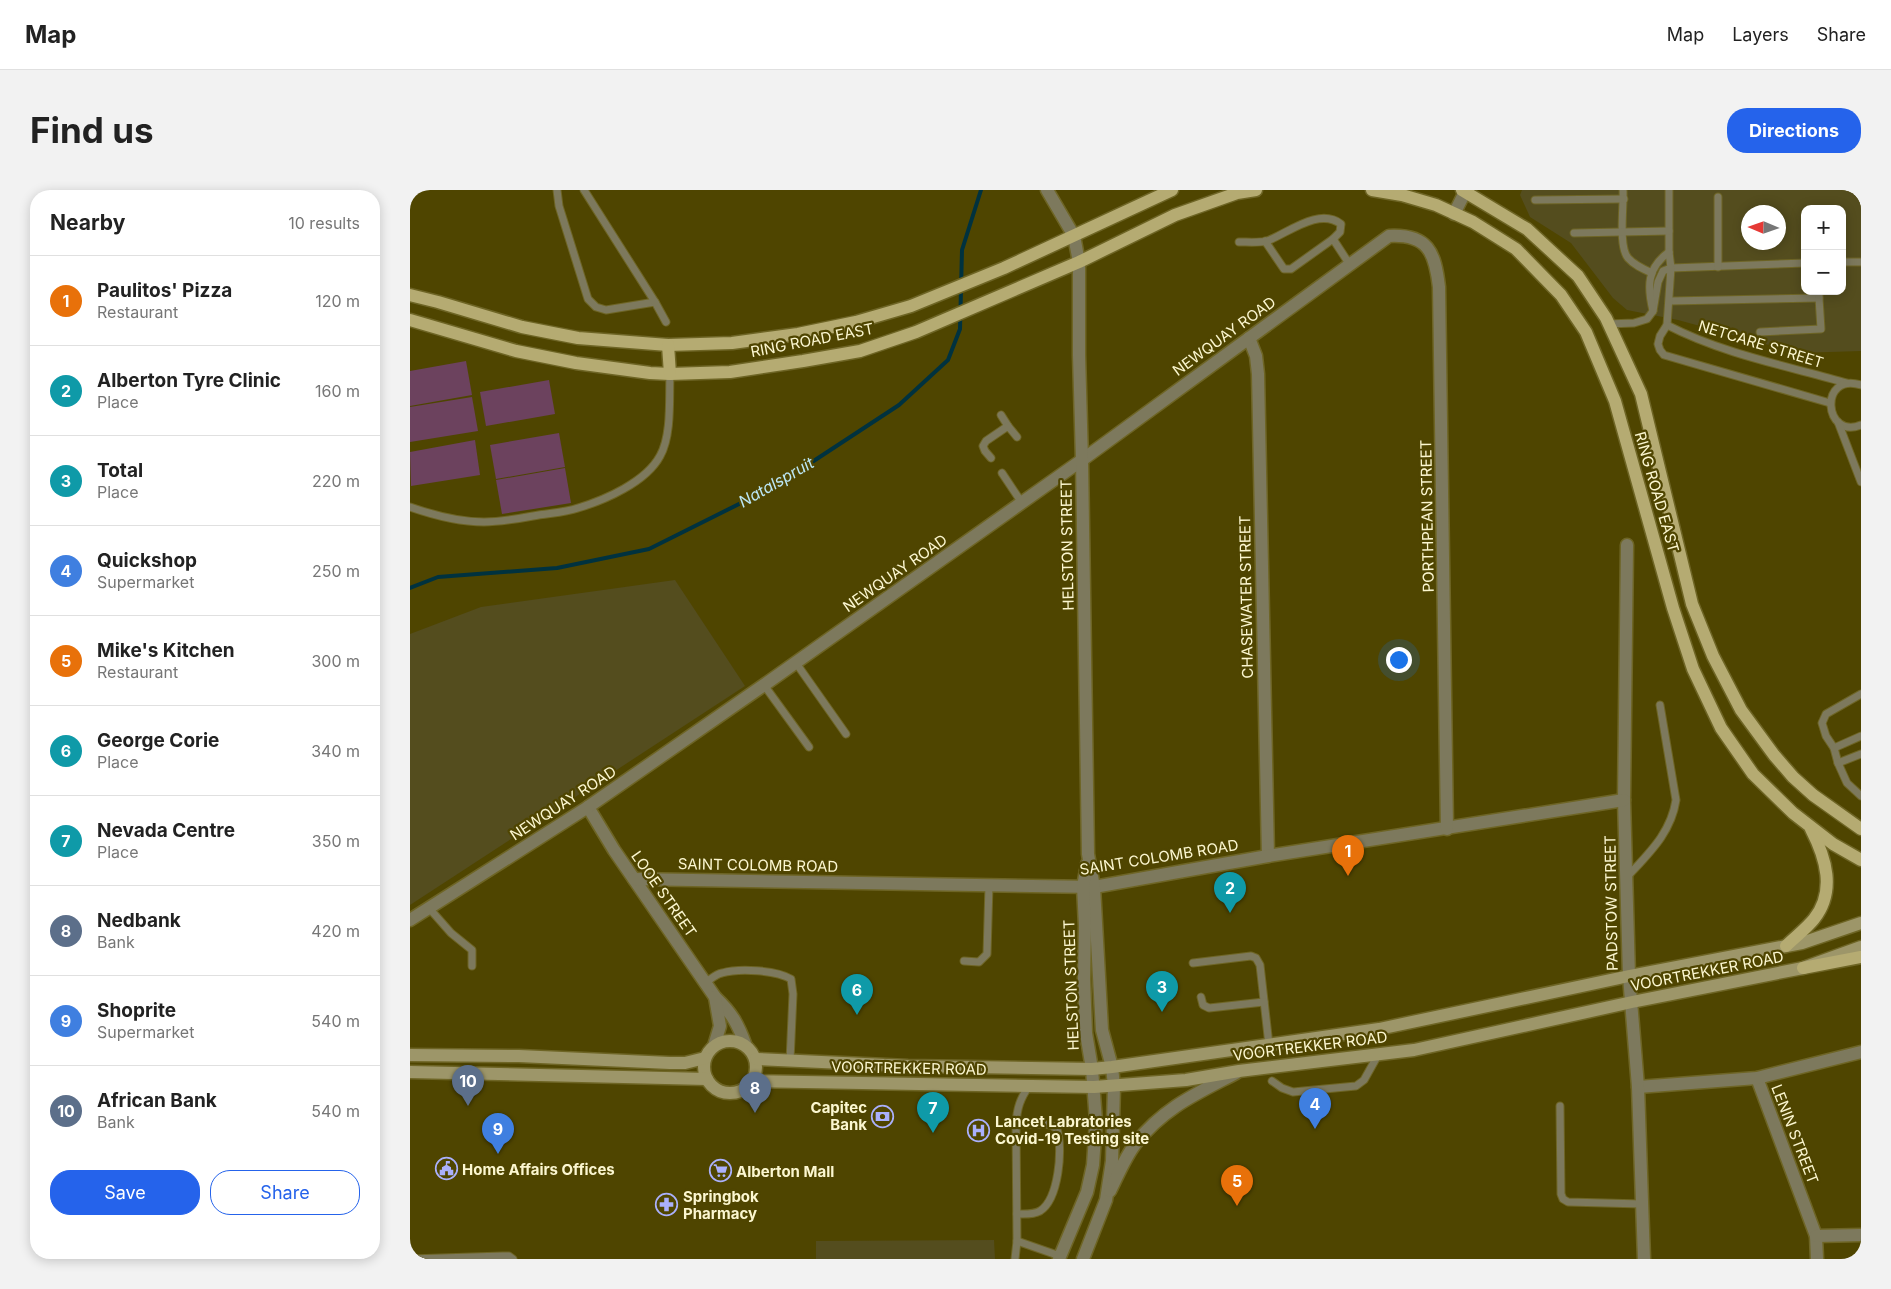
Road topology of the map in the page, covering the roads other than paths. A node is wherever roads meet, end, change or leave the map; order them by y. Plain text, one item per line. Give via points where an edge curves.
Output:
1 (557, 190) edge
2 (584, 190) edge
3 (1172, 190) edge
4 (1256, 190) edge
5 (1372, 190) edge
6 (1464, 190) edge
7 (1624, 190) edge
8 (1669, 190) edge
9 (1049, 193) edge
10 (1718, 197) dead end
11 (1624, 199) junction
12 (1535, 200) dead end
13 (1454, 214) junction
14 (1669, 231) junction
15 (1623, 232) junction
16 (1574, 233) dead end
17 (1074, 236) junction
18 (1389, 236) joint
19 (1333, 240) junction
20 (1239, 242) dead end
21 (1265, 242) junction
22 (1669, 252) junction
23 (1079, 262) junction
24 (1846, 262) edge
25 (1861, 262) edge
26 (1801, 263) edge
27 (1350, 264) junction
28 (1718, 267) junction
29 (1671, 268) junction
30 (1652, 273) junction
31 (410, 295) edge
32 (1801, 295) edge
33 (1819, 295) edge
34 (1670, 301) junction
35 (655, 302) junction
36 (1653, 311) junction
37 (410, 320) edge
38 (666, 322) dead end
39 (1608, 324) junction
40 (1667, 325) junction
41 (1760, 332) dead end
42 (1249, 338) junction
43 (668, 344) junction
44 (670, 374) junction
45 (1847, 383) junction
46 (1861, 385) edge
47 (1830, 403) junction
48 (1001, 416) dead end
49 (1838, 422) junction
50 (1861, 425) edge
51 (1008, 426) junction
52 (1017, 437) dead end
53 (991, 458) dead end
54 (1082, 460) junction
55 (1002, 474) dead end
56 (1861, 482) edge
57 (1022, 503) junction
58 (410, 507) edge
59 (1627, 545) dead end
60 (1685, 578) junction
61 (1668, 589) junction
62 (796, 663) junction
63 (764, 685) junction
64 (1861, 694) edge
65 (1660, 705) dead end
66 (846, 734) dead end
67 (1861, 736) edge
68 (809, 747) dead end
69 (1834, 748) junction
70 (1861, 754) edge
71 (1838, 763) junction
72 (1861, 796) edge
73 (1624, 800) junction
74 (588, 808) junction
75 (1808, 825) junction
76 (1447, 829) junction
77 (1861, 829) edge
78 (1268, 856) junction
79 (1861, 860) edge
80 (1627, 877) junction
81 (634, 879) junction
82 (989, 886) junction
83 (1089, 887) junction
84 (429, 908) junction
85 (410, 920) edge
86 (1861, 923) edge
87 (1786, 946) junction
88 (1861, 947) edge
89 (1861, 957) edge
90 (964, 961) dead end
91 (1193, 963) dead end
92 (472, 966) dead end
93 (1803, 968) junction
94 (1629, 976) junction
95 (706, 983) junction
96 (1201, 996) dead end
97 (715, 997) junction
98 (1264, 1002) junction
99 (1632, 1002) junction
100 (1269, 1045) junction
101 (714, 1046) junction
102 (746, 1046) junction
103 (1861, 1052) edge
104 (1378, 1054) junction
105 (410, 1055) edge
106 (705, 1058) junction
107 (756, 1059) junction
108 (790, 1061) junction
109 (1112, 1067) junction
110 (1092, 1070) junction
111 (1239, 1071) junction
112 (410, 1072) edge
113 (1757, 1078) junction
114 (707, 1079) junction
115 (752, 1081) junction
116 (1272, 1081) dead end
117 (1030, 1086) junction
118 (1114, 1086) junction
119 (1094, 1087) junction
120 (1638, 1087) junction
121 (1560, 1106) dead end
122 (1016, 1124) junction
123 (1106, 1200) junction
124 (1642, 1204) junction
125 (1017, 1214) junction
126 (1861, 1235) edge
127 (1816, 1236) junction
128 (1017, 1241) junction
129 (1059, 1257) edge
130 (455, 1258) edge
131 (410, 1259) edge
132 (513, 1259) edge
133 (1015, 1259) edge
134 (1083, 1259) edge
135 (1644, 1259) edge
136 (1817, 1259) edge

1 - 35 lane via 588,299 596,307 606,310
2 - 35 lane
3 - 17 main road, RING ROAD EAST
4 - 23 main road, RING ROAD EAST via 1237,193 1175,215
5 - 13 main road, RING ROAD EAST via 1436,205
6 - 13 street
6 - 39 main road, RING ROAD EAST via 1527,229 1578,276
7 - 11 lane
8 - 14 lane
9 - 17 street, HELSTON STREET
10 - 28 lane
11 - 12 lane
11 - 15 lane
13 - 61 main road, RING ROAD EAST via 1516,248 1562,295 1586,332 1614,401
14 - 15 lane
14 - 22 lane
15 - 16 lane
15 - 30 lane via 1627,256
17 - 23 street, HELSTON STREET
17 - 43 main road, RING ROAD EAST via 911,306 856,322 732,343
18 - 27 street, NEWQUAY ROAD
18 - 76 street, PORTHPEAN STREET via 1415,238 1425,245 1437,266
19 - 21 lane via 1291,268 1284,269
19 - 21 lane via 1340,232 1341,224 1335,219 1325,218
19 - 27 lane
20 - 21 lane
22 - 29 lane
22 - 30 lane via 1658,260
23 - 44 main road, RING ROAD EAST via 916,332 860,351 730,372
23 - 54 street, HELSTON STREET
24 - 25 lane
26 - 28 lane
27 - 42 street, NEWQUAY ROAD
28 - 29 lane
29 - 34 lane
29 - 36 lane via 1663,271 1658,282
30 - 36 lane via 1648,292
31 - 43 main road, RING ROAD EAST via 522,327 578,338
32 - 34 lane
33 - 41 lane via 1821,329
34 - 40 lane
35 - 38 lane
36 - 39 lane via 1648,319
37 - 44 main road, RING ROAD EAST via 516,351 576,363
39 - 60 main road, RING ROAD EAST via 1641,394
40 - 45 lane, NETCARE STREET via 1716,347
40 - 47 lane via 1658,344 1664,355
42 - 54 street, NEWQUAY ROAD
42 - 78 street, CHASEWATER STREET via 1258,374
43 - 44 main road
44 - 58 lane via 667,432 661,456 643,477 603,498 577,509 483,522
45 - 46 lane, NETCARE STREET
45 - 47 lane via 1835,391
47 - 49 lane
48 - 51 lane
49 - 50 lane via 1850,427
49 - 56 lane
51 - 52 lane
51 - 53 lane via 983,446
54 - 57 street, NEWQUAY ROAD
54 - 83 street, HELSTON STREET
55 - 57 lane
57 - 62 street, NEWQUAY ROAD
59 - 73 street, PADSTOW STREET
60 - 61 main road
60 - 77 main road, RING ROAD EAST via 1713,656 1741,710 1793,777
61 - 75 main road, RING ROAD EAST via 1694,669 1721,728 1754,774
62 - 63 street, NEWQUAY ROAD
62 - 66 lane
63 - 68 lane
63 - 74 street, NEWQUAY ROAD
64 - 69 lane via 1826,714 1822,723
65 - 80 lane via 1676,800 1675,812 1662,838
67 - 69 lane
69 - 71 lane
70 - 71 lane
71 - 72 lane via 1847,783
73 - 76 street, SAINT COLOMB ROAD
73 - 80 street, PADSTOW STREET
74 - 81 street, LOOE STREET
74 - 84 street, NEWQUAY ROAD
75 - 79 main road, RING ROAD EAST
75 - 87 main road via 1824,857 1828,890 1814,920
76 - 78 street, SAINT COLOMB ROAD
78 - 83 street, SAINT COLOMB ROAD
80 - 94 street, PADSTOW STREET
81 - 82 street, SAINT COLOMB ROAD
81 - 95 street, LOOE STREET
82 - 83 street, SAINT COLOMB ROAD
82 - 90 lane via 987,954 979,962
83 - 109 street, HELSTON STREET via 1102,1030
83 - 110 street, HELSTON STREET via 1086,1033
84 - 85 street, NEWQUAY ROAD
84 - 92 lane via 451,933 472,950
86 - 87 main road, VOORTREKKER ROAD
87 - 94 main road, VOORTREKKER ROAD
88 - 93 main road, VOORTREKKER ROAD
89 - 93 main road
91 - 98 lane via 1256,958 1260,965
93 - 99 main road, VOORTREKKER ROAD
94 - 99 street, PADSTOW STREET
94 - 100 main road, VOORTREKKER ROAD via 1379,1029
95 - 97 street, LOOE STREET
95 - 108 lane via 724,972 772,972 791,979
96 - 98 lane via 1203,1005 1209,1008
97 - 101 street, LOOE STREET via 720,1026
97 - 102 street, LOOE STREET via 738,1024
98 - 100 lane
99 - 104 main road, VOORTREKKER ROAD via 1414,1050
99 - 120 street, PADSTOW STREET
100 - 109 main road, VOORTREKKER ROAD
101 - 102 main road via 725,1041 736,1041
101 - 106 main road
102 - 107 main road
103 - 113 street
104 - 111 main road, VOORTREKKER ROAD
104 - 116 lane via 1364,1080 1356,1086 1293,1092
105 - 106 main road via 670,1063
106 - 114 main road
107 - 108 main road, VOORTREKKER ROAD
107 - 115 main road
108 - 110 main road, VOORTREKKER ROAD
109 - 110 main road, VOORTREKKER ROAD
109 - 118 street, HELSTON STREET
110 - 119 street, HELSTON STREET
111 - 118 main road, VOORTREKKER ROAD via 1186,1080
111 - 123 street via 1189,1096 1155,1122 1135,1144
112 - 114 main road
113 - 120 street, LENIN STREET
113 - 127 street, LENIN STREET
114 - 115 main road, VOORTREKKER ROAD via 716,1089 729,1093 742,1090
115 - 117 main road, VOORTREKKER ROAD
117 - 119 main road, VOORTREKKER ROAD
117 - 122 lane via 1018,1106
118 - 119 main road, VOORTREKKER ROAD
118 - 123 street, HELSTON STREET via 1112,1161
119 - 129 street, HELSTON STREET via 1093,1165 1087,1192
120 - 124 street, PADSTOW STREET
121 - 124 lane via 1563,1199 1568,1202
122 - 125 lane
122 - 125 lane via 1051,1125 1060,1137 1058,1169 1047,1203 1038,1212
123 - 134 street, HELSTON STREET
124 - 135 street, PADSTOW STREET
125 - 128 lane
126 - 127 street
127 - 136 street, LENIN STREET
128 - 129 lane
128 - 133 lane
130 - 131 lane
130 - 132 lane via 510,1256

